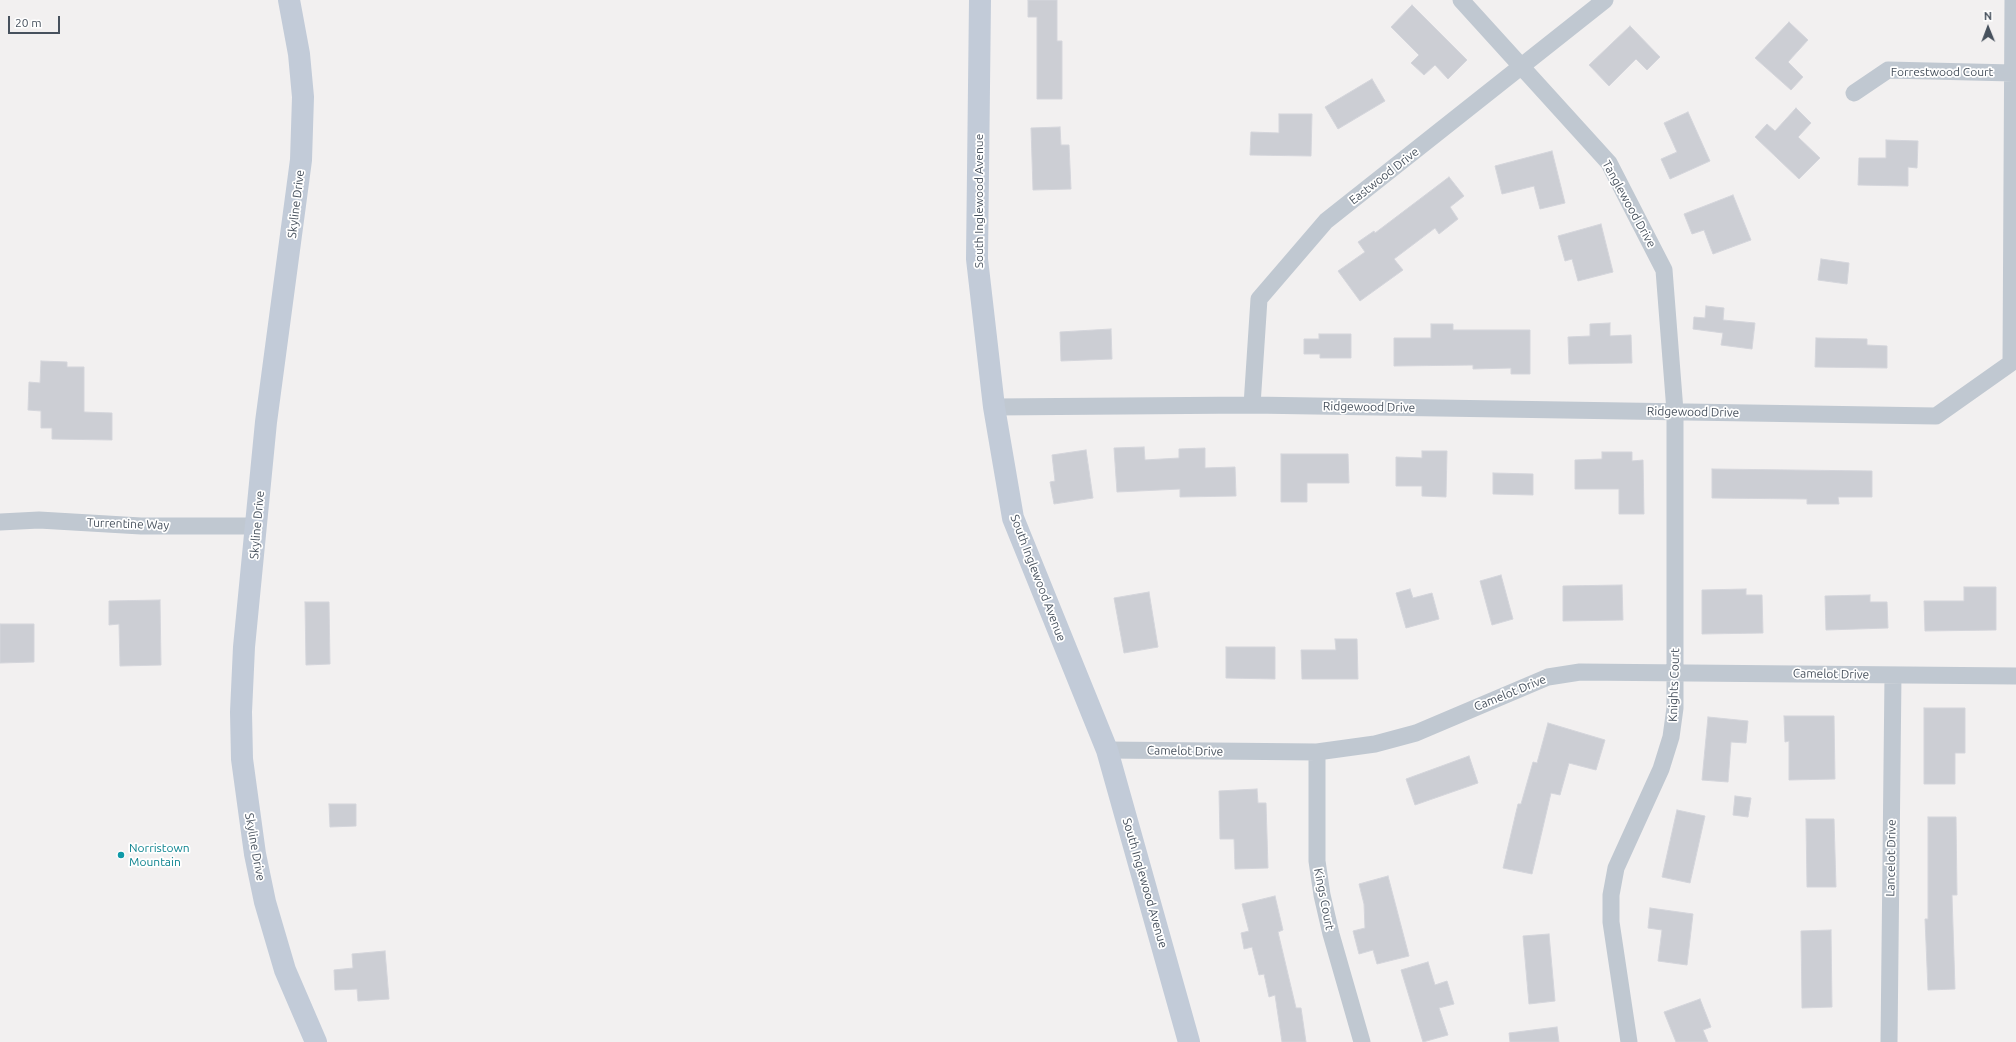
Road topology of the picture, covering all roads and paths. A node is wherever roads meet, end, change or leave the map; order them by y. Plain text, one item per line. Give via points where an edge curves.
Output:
1 (289, 0) edge
2 (980, 0) edge
3 (1461, 0) edge
4 (1605, 0) edge
5 (2013, 0) edge
6 (1522, 67) junction
7 (2012, 73) junction
8 (1854, 93) dead end
9 (1252, 405) junction
10 (994, 407) junction
11 (1675, 411) junction
12 (0, 522) edge
13 (256, 526) junction
14 (1675, 672) junction
15 (1893, 675) junction
16 (2016, 676) edge
17 (1107, 750) junction
18 (1317, 752) junction
19 (316, 1042) edge
20 (1189, 1042) edge
21 (1362, 1042) edge
22 (1630, 1042) edge
23 (1889, 1042) edge

1 - 13 street, Skyline Drive via 299,54 303,97 301,160 266,422
2 - 10 street, South Inglewood Avenue via 977,259
3 - 6 street, Tanglewood Drive
4 - 6 street, Eastwood Drive
5 - 7 street, Ridgewood Drive
6 - 9 street, Eastwood Drive via 1326,221 1259,299
6 - 11 street, Tanglewood Drive via 1609,163 1664,270
7 - 8 street, Forrestwood Court via 1888,70
7 - 11 street, Ridgewood Drive via 2011,364 1936,416
9 - 10 street, Ridgewood Drive
9 - 11 street, Ridgewood Drive
10 - 17 street, South Inglewood Avenue via 1013,518
11 - 14 street, Knights Court
12 - 13 street, Turrentine Way via 39,520 141,526
13 - 19 street, Skyline Drive via 244,647 241,712 243,767 255,854 266,902 285,970
14 - 15 street, Camelot Drive
14 - 18 street, Camelot Drive via 1580,672 1548,677 1416,733 1375,744
14 - 22 street, Knights Court via 1675,708 1671,737 1661,769 1616,868 1611,895 1611,922
15 - 16 street, Camelot Drive
15 - 23 street, Lancelot Drive
17 - 18 street, Camelot Drive
17 - 20 street, South Inglewood Avenue
18 - 21 street, Kings Court via 1317,861 1322,895

